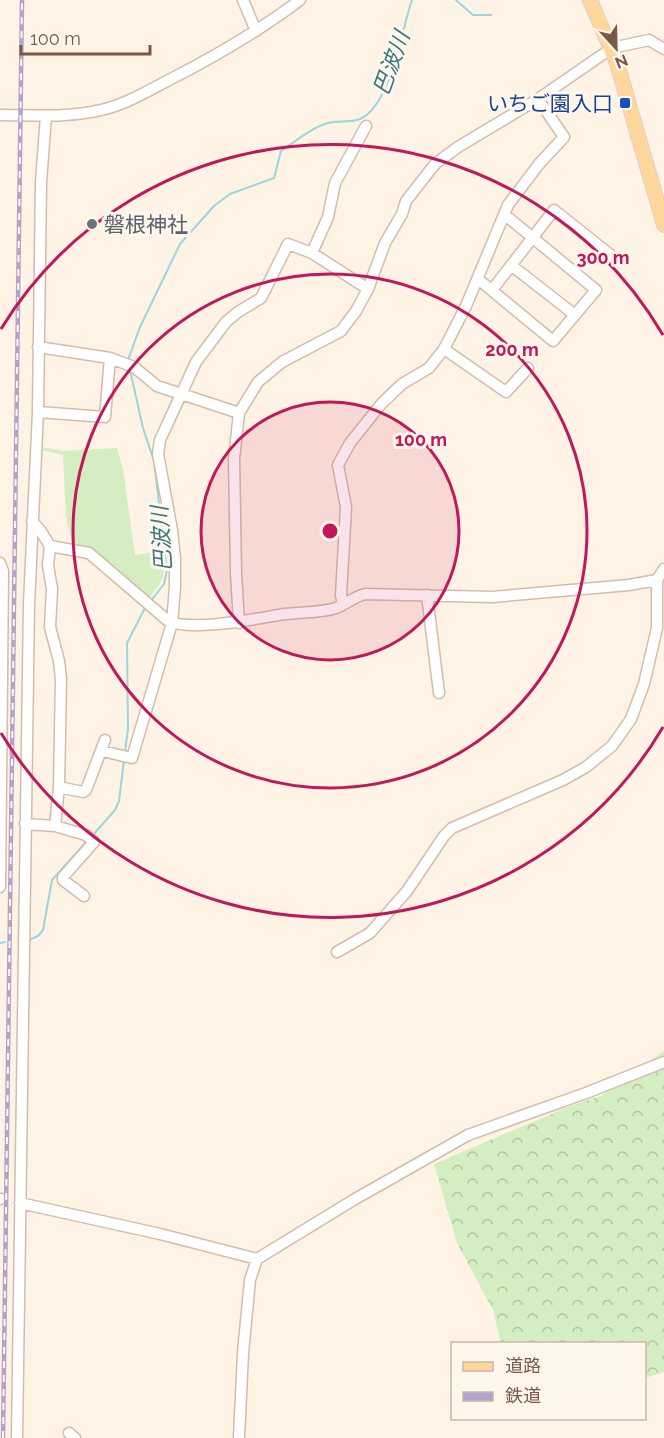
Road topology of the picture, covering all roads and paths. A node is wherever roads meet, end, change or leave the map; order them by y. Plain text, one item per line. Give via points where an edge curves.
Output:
1 (243, 0) edge
2 (300, 0) edge
3 (590, 0) edge
4 (256, 31) junction
5 (612, 48) junction
6 (664, 49) edge
7 (538, 99) junction
8 (0, 115) edge
9 (46, 116) junction
10 (366, 126) dead end
11 (504, 216) junction
12 (664, 225) edge
13 (533, 238) junction
14 (312, 253) junction
15 (613, 257) dead end
16 (511, 265) junction
17 (478, 279) junction
18 (368, 290) junction
19 (492, 290) junction
20 (575, 315) junction
21 (38, 347) junction
22 (444, 349) junction
23 (110, 358) junction
24 (528, 368) dead end
25 (180, 394) junction
26 (38, 412) junction
27 (239, 413) junction
28 (32, 521) junction
29 (50, 546) junction
30 (0, 563) edge
31 (664, 569) edge
32 (657, 580) junction
33 (427, 595) junction
34 (343, 604) junction
35 (172, 623) junction
36 (239, 623) junction
37 (1, 627) edge
38 (0, 688) edge
39 (439, 693) dead end
40 (0, 747) edge
41 (59, 787) junction
42 (25, 824) junction
43 (56, 826) junction
44 (0, 835) edge
45 (0, 887) edge
46 (84, 896) dead end
47 (337, 952) dead end
48 (664, 1062) edge
49 (20, 1203) junction
50 (257, 1259) junction
51 (17, 1438) edge
52 (239, 1438) edge

1 - 4 street
2 - 4 street
3 - 5 main road
4 - 9 street via 124,103 93,112
5 - 6 street via 649,40
5 - 7 street
5 - 12 main road
7 - 11 street via 564,137 521,187
7 - 18 street via 459,147 423,177 385,243
8 - 9 street
9 - 21 street
10 - 14 street via 334,183 328,217
11 - 13 street
11 - 17 street
13 - 15 street via 554,210
13 - 16 street
13 - 20 street via 596,290
14 - 18 street
14 - 25 street via 288,243 263,296 226,322 196,362
16 - 19 street
16 - 20 street
17 - 19 street
17 - 22 street
18 - 27 street via 341,331 282,362 258,382
19 - 20 street via 553,341
21 - 23 street
21 - 26 street
22 - 24 street via 506,392
22 - 34 street via 429,368 402,384 382,403 338,465 346,507
23 - 25 street via 134,367 157,386
23 - 26 street via 105,417
25 - 27 street
25 - 35 street via 158,454 175,559
26 - 28 street
27 - 36 street via 234,459
28 - 29 street
28 - 42 street
29 - 35 street via 89,553
29 - 41 street via 50,627 61,679
30 - 37 street
31 - 32 street
32 - 33 street via 492,597
32 - 47 street via 657,628 644,684 631,719 612,746 563,780 452,828 407,891 370,933
33 - 34 street via 365,594
33 - 39 street
34 - 36 street via 334,609
35 - 36 street
35 - 41 street via 132,758 104,746 86,790
37 - 38 street
38 - 40 street
40 - 44 street
41 - 43 street
42 - 43 street
42 - 49 street
43 - 46 street via 81,833 94,842 63,877
44 - 45 street
48 - 50 street via 468,1135
49 - 50 street
49 - 51 street
50 - 52 street via 250,1280

